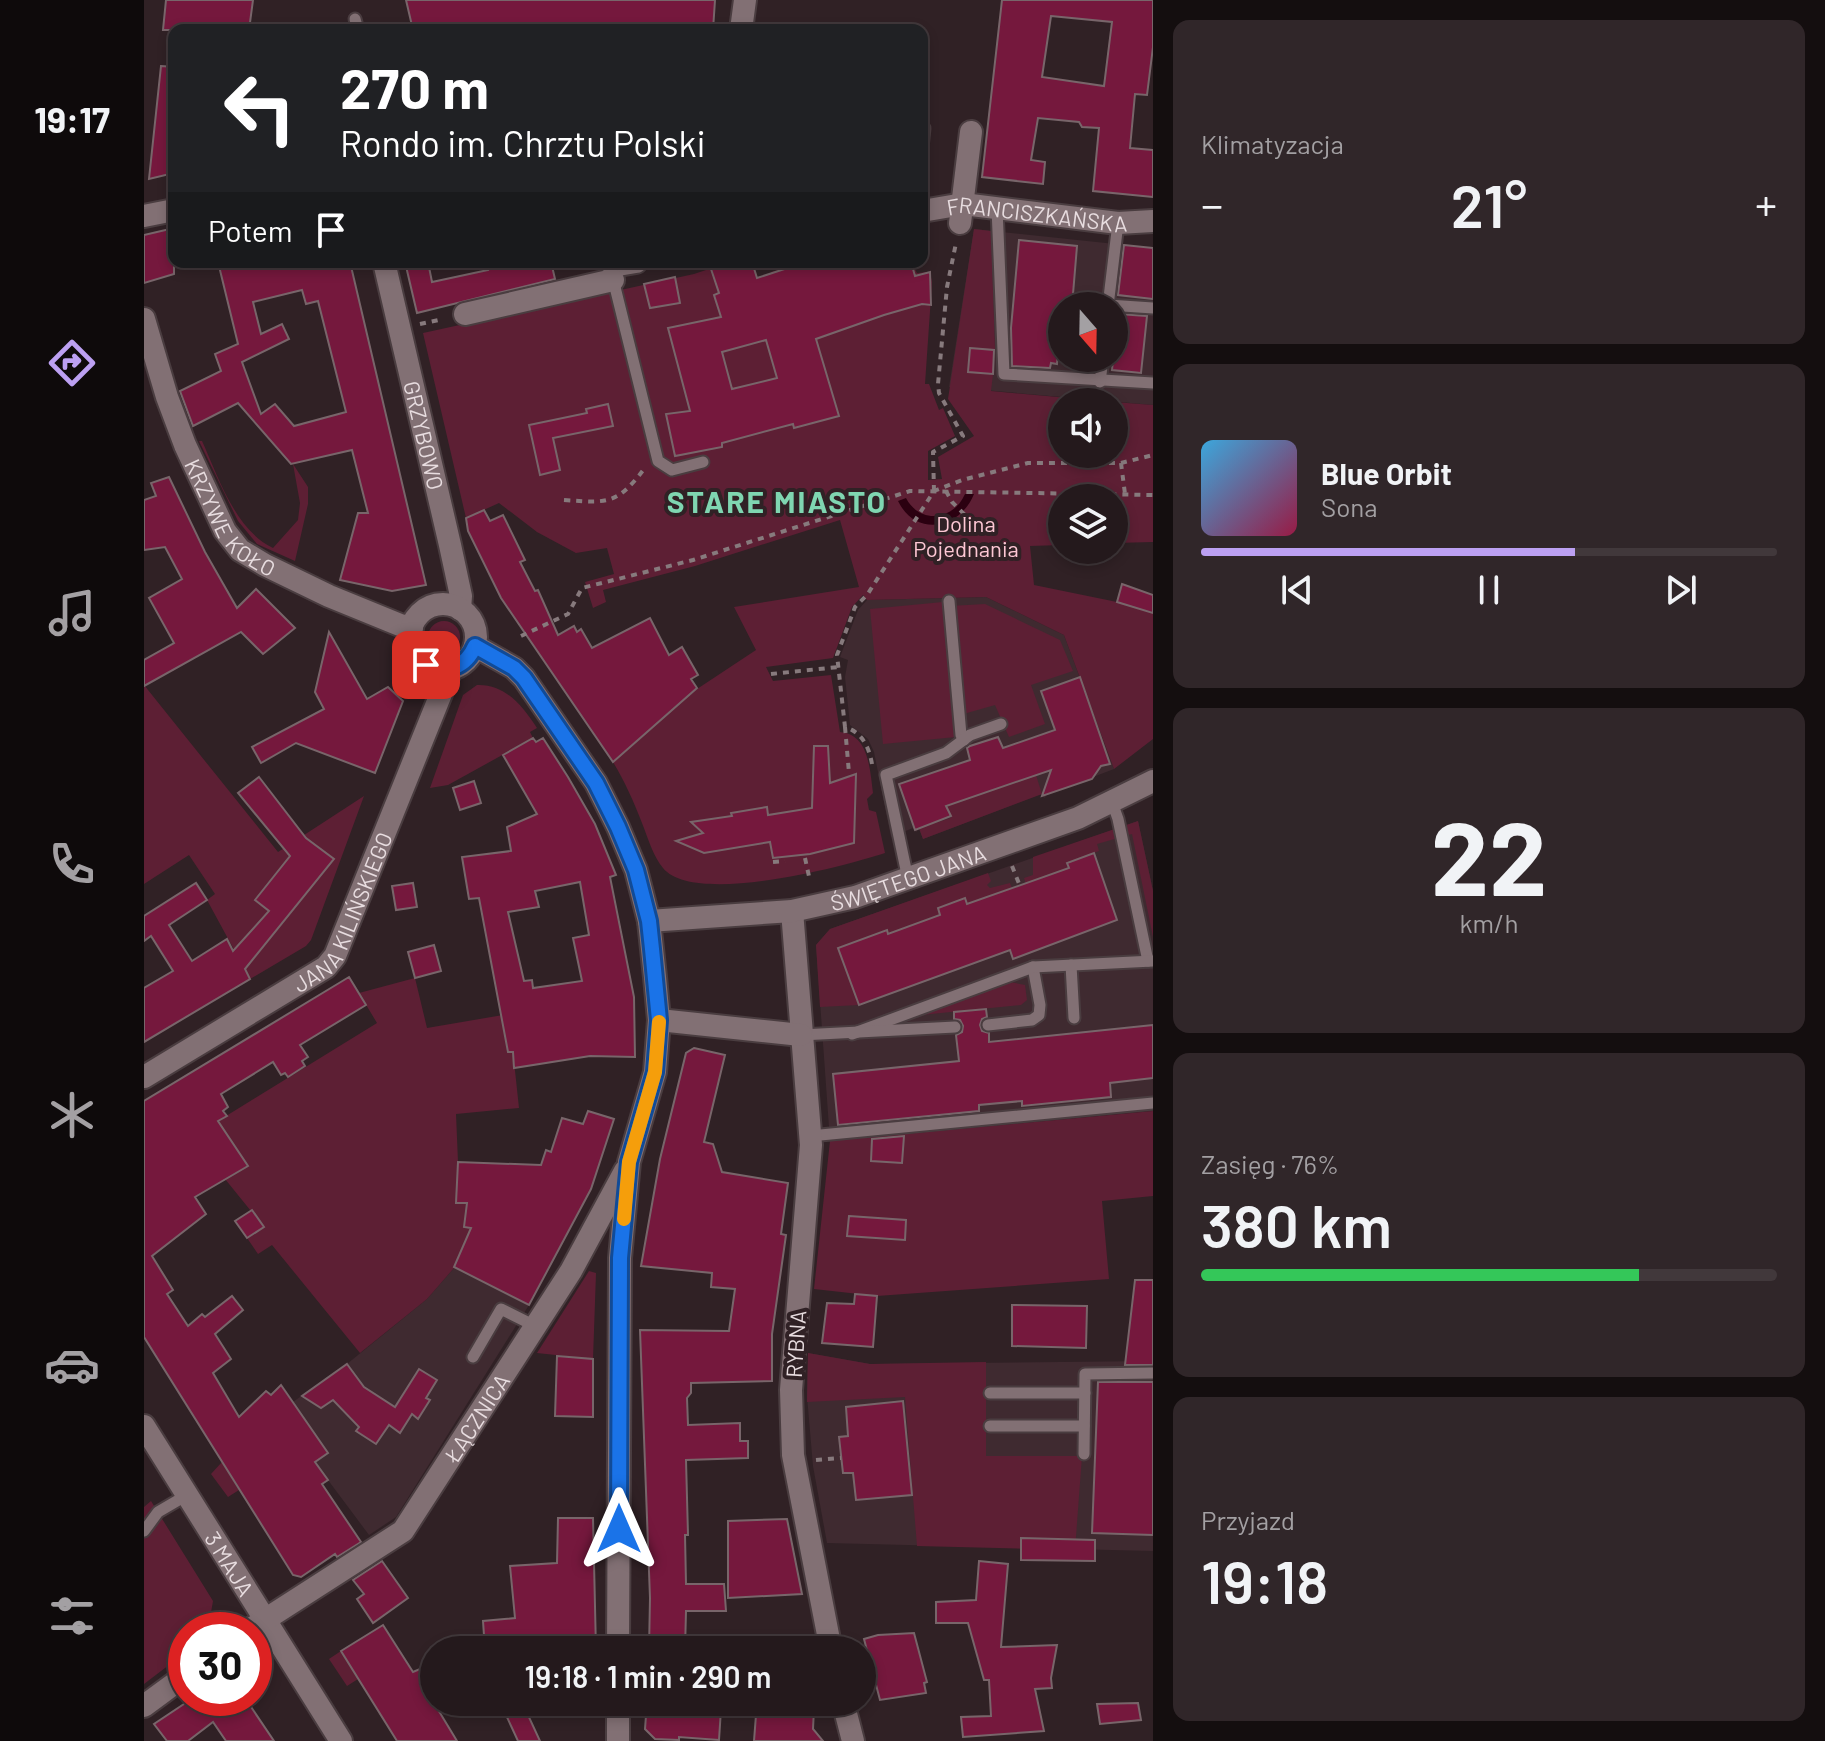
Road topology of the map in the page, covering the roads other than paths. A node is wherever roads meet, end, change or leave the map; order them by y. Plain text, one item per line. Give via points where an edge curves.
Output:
1 (745, 0) edge
2 (742, 24) edge
3 (971, 132) dead end
4 (997, 207) junction
5 (168, 211) edge
6 (928, 212) edge
7 (144, 216) edge
8 (960, 220) junction
9 (1153, 221) edge
10 (1118, 223) junction
11 (385, 268) edge
12 (612, 268) edge
13 (1110, 292) edge
14 (1128, 306) edge
15 (1153, 308) edge
16 (465, 314) road end
17 (144, 319) edge
18 (1101, 372) edge
19 (1100, 382) junction
20 (1153, 383) edge
21 (703, 462) dead end
22 (949, 601) dead end
23 (460, 609) junction
24 (412, 628) junction
25 (475, 646) junction
26 (451, 669) junction
27 (1001, 724) dead end
28 (964, 740) junction
29 (1153, 767) edge
30 (1153, 780) edge
31 (1112, 802) junction
32 (908, 879) junction
33 (792, 911) junction
34 (649, 921) junction
35 (1150, 961) edge
36 (1071, 965) junction
37 (1033, 967) junction
38 (1074, 1018) dead end
39 (659, 1020) junction
40 (988, 1025) dead end
41 (955, 1027) dead end
42 (852, 1034) junction
43 (801, 1035) junction
44 (144, 1077) edge
45 (1153, 1103) edge
46 (810, 1136) junction
47 (629, 1162) junction
48 (535, 1326) junction
49 (473, 1357) dead end
50 (1153, 1373) edge
51 (990, 1393) dead end
52 (1085, 1393) junction
53 (144, 1426) edge
54 (990, 1426) dead end
55 (1084, 1426) junction
56 (1084, 1454) dead end
57 (187, 1495) junction
58 (144, 1531) edge
59 (250, 1612) edge
60 (272, 1614) edge
61 (618, 1636) edge
62 (828, 1636) edge
63 (272, 1646) edge
64 (168, 1688) edge
65 (144, 1706) edge
66 (618, 1716) edge
67 (847, 1716) edge
68 (341, 1741) edge
69 (618, 1741) edge
70 (853, 1741) edge

1 - 2 street
3 - 8 street
4 - 8 street, FRANCISZKAŃSKA
4 - 10 street, FRANCISZKAŃSKA
4 - 19 lane via 1004,374
5 - 7 street
6 - 8 street, FRANCISZKAŃSKA
9 - 10 street, FRANCISZKAŃSKA
10 - 13 lane
11 - 23 street, GRZYBOWO
12 - 16 street
12 - 21 lane via 655,455 672,470
14 - 15 lane
17 - 24 street, KRZYWE KOŁO via 185,445 225,531 240,550 329,596
18 - 19 lane
19 - 20 lane
22 - 28 lane
23 - 24 street via 428,608
23 - 25 street via 475,629
24 - 26 street via 411,645 420,660 434,669
25 - 26 street via 466,661
25 - 34 street via 524,678 596,783 636,870
26 - 44 street, JANA KILIŃSKIEGO via 335,956 326,967
27 - 28 lane
28 - 32 lane via 946,753 886,775
29 - 30 street
30 - 31 street, ŚWIĘTEGO JANA
31 - 32 street, ŚWIĘTEGO JANA
31 - 35 lane
32 - 33 street, ŚWIĘTEGO JANA
33 - 34 street, ŚWIĘTEGO JANA
33 - 43 street, RYBNA
34 - 39 street
35 - 36 lane
36 - 37 lane
36 - 38 lane
37 - 40 lane via 1039,1015
37 - 42 lane
39 - 43 street
39 - 47 street via 655,1072
41 - 42 lane
42 - 43 lane
43 - 46 street, RYBNA
45 - 46 lane
46 - 62 street, RYBNA via 791,1390 793,1455
47 - 48 street, ŁĄCZNICA
47 - 61 street via 620,1258
48 - 49 lane via 501,1309
48 - 60 street, ŁĄCZNICA via 403,1531
50 - 52 lane via 1085,1374
51 - 52 lane
52 - 55 lane
53 - 57 street, 3 MAJA
54 - 55 lane
55 - 56 lane
57 - 58 lane via 158,1512
57 - 59 street, 3 MAJA
63 - 68 street, 3 MAJA
64 - 65 street
66 - 69 street
67 - 70 street

